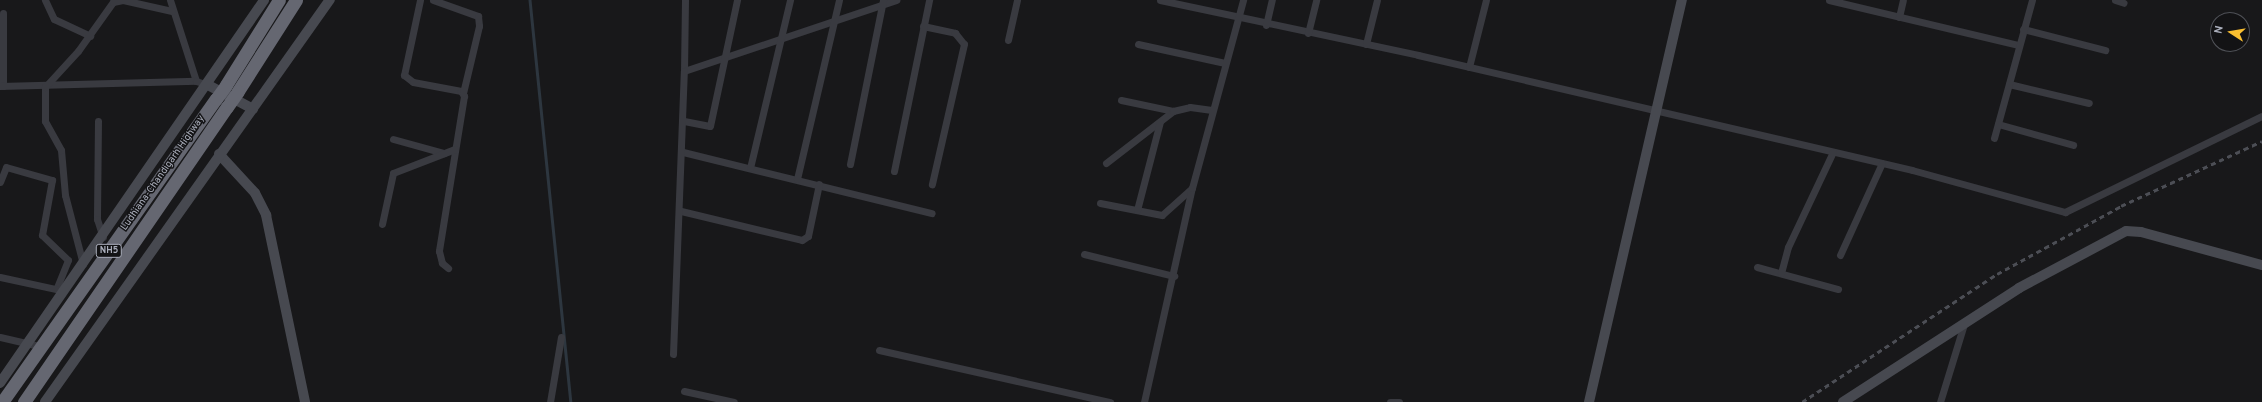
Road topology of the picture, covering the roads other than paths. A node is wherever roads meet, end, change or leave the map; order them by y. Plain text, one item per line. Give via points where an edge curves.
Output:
1 (45, 0) edge
2 (170, 0) edge
3 (264, 0) edge
4 (279, 0) edge
5 (296, 0) edge
6 (330, 0) edge
7 (433, 0) edge
8 (685, 0) edge
9 (737, 0) edge
10 (790, 0) edge
11 (838, 0) edge
12 (896, 0) edge
13 (929, 0) edge
14 (1017, 0) edge
15 (1160, 0) edge
16 (1243, 0) edge
17 (1272, 0) edge
18 (1316, 0) edge
19 (1377, 0) edge
20 (1486, 0) edge
21 (1682, 0) edge
22 (1829, 0) edge
23 (1903, 0) edge
24 (2032, 0) edge
25 (2114, 0) edge
26 (113, 1) edge
27 (420, 1) edge
28 (883, 1) edge
29 (2124, 2) dead end
30 (172, 10) junction
31 (3, 13) dead end
32 (1899, 17) junction
33 (1238, 18) junction
34 (834, 20) junction
35 (1266, 25) junction
36 (923, 26) junction
37 (2023, 29) junction
38 (1308, 33) junction
39 (90, 36) junction
40 (781, 38) junction
41 (1008, 40) dead end
42 (1138, 44) dead end
43 (1366, 44) junction
44 (2018, 45) junction
45 (2105, 50) dead end
46 (724, 58) junction
47 (1225, 63) junction
48 (1469, 67) junction
49 (684, 71) junction
50 (196, 81) junction
51 (2009, 84) junction
52 (208, 85) junction
53 (2, 86) edge
54 (45, 87) junction
55 (463, 93) junction
56 (1120, 100) dead end
57 (2089, 103) dead end
58 (253, 109) junction
59 (1174, 110) junction
60 (1212, 110) junction
61 (1656, 110) junction
62 (2262, 116) edge
63 (98, 121) dead end
64 (684, 121) junction
65 (1160, 122) junction
66 (1998, 124) junction
67 (1994, 138) dead end
68 (394, 140) dead end
69 (2073, 145) dead end
70 (455, 149) junction
71 (683, 152) junction
72 (1833, 152) junction
73 (444, 153) junction
74 (219, 154) junction
75 (1106, 163) dead end
76 (1882, 163) junction
77 (850, 164) dead end
78 (750, 168) junction
79 (894, 171) dead end
80 (797, 179) junction
81 (0, 182) edge
82 (819, 184) junction
83 (932, 184) dead end
84 (1192, 188) junction
85 (1100, 203) dead end
86 (1137, 210) junction
87 (681, 211) junction
88 (932, 213) dead end
89 (382, 224) dead end
90 (103, 237) junction
91 (1084, 254) dead end
92 (1840, 255) dead end
93 (83, 264) junction
94 (2262, 265) edge
95 (1757, 267) dead end
96 (448, 268) dead end
97 (1781, 273) junction
98 (0, 276) edge
99 (1174, 276) junction
100 (1838, 289) dead end
101 (59, 290) junction
102 (1964, 324) junction
103 (0, 337) edge
104 (561, 337) dead end
105 (32, 345) junction
106 (879, 350) dead end
107 (673, 354) dead end
108 (0, 383) edge
109 (684, 391) dead end
110 (2, 402) edge
111 (24, 402) edge
112 (45, 402) edge
113 (305, 402) edge
114 (550, 402) edge
115 (734, 402) edge
116 (1110, 402) edge
117 (1144, 402) edge
118 (1390, 402) edge
119 (1399, 402) edge
120 (1589, 402) edge
121 (1843, 402) edge
122 (1940, 402) edge

1 - 39 street via 54,19
2 - 30 street
3 - 52 street
4 - 105 highway, Ludhiana-Chandigarh Highway / NH5, bridge via 216,99
5 - 111 highway, NH5, bridge via 238,91
6 - 58 street
7 - 55 street via 474,13 480,20
8 - 49 street
9 - 46 street
10 - 40 street
11 - 34 street
12 - 28 street
13 - 36 street
14 - 41 street
15 - 33 street
16 - 33 street
17 - 35 street
18 - 38 street
19 - 43 street
20 - 48 street
21 - 61 street
22 - 32 street
23 - 32 street
24 - 37 street
25 - 29 street
26 - 30 street via 123,0
26 - 39 street
27 - 55 street via 404,74 413,82
28 - 34 street
28 - 77 street
30 - 50 street
31 - 53 street
32 - 44 street
33 - 35 street
33 - 47 street
34 - 40 street
34 - 80 street
35 - 38 street
36 - 79 street
36 - 83 street via 955,33 964,44
37 - 44 street
37 - 45 street
38 - 43 street
39 - 54 street
40 - 46 street
40 - 78 street
42 - 47 street
43 - 48 street
44 - 51 street
46 - 49 street
46 - 64 street via 710,126
47 - 60 street
48 - 61 street
49 - 64 street
50 - 52 street
50 - 54 street
51 - 57 street
51 - 66 street
52 - 58 street
52 - 90 street
53 - 54 street
54 - 93 street via 45,121 61,150 65,195
55 - 70 street
56 - 59 street
58 - 74 street
59 - 60 street via 1190,107
59 - 65 street
60 - 84 street
61 - 72 street
61 - 120 street
62 - 76 street via 2065,212
63 - 90 street via 98,219
64 - 71 street
65 - 75 street
65 - 86 street
66 - 67 street
66 - 69 street
68 - 73 street
70 - 73 street
70 - 96 street via 439,251 442,263
71 - 78 street
71 - 87 street
72 - 76 street
72 - 97 street via 1788,247
73 - 89 street via 393,173
74 - 112 street
74 - 113 street via 255,193 266,214
76 - 92 street
78 - 80 street
80 - 82 street
81 - 101 street via 6,167 52,180 42,235 68,263
82 - 87 street via 808,236 802,240
82 - 88 street
84 - 86 street via 1162,215
84 - 99 street
85 - 86 street
87 - 107 street
90 - 93 street
91 - 99 street
93 - 101 street
94 - 102 street via 2141,232 2126,231 2019,288
95 - 97 street
97 - 100 street
98 - 101 street
99 - 117 street
101 - 105 street
102 - 121 street
102 - 122 street
103 - 105 street
104 - 114 street
105 - 108 street
105 - 110 highway, Ludhiana-Chandigarh Highway / NH5
106 - 116 street
109 - 115 street
118 - 119 street

